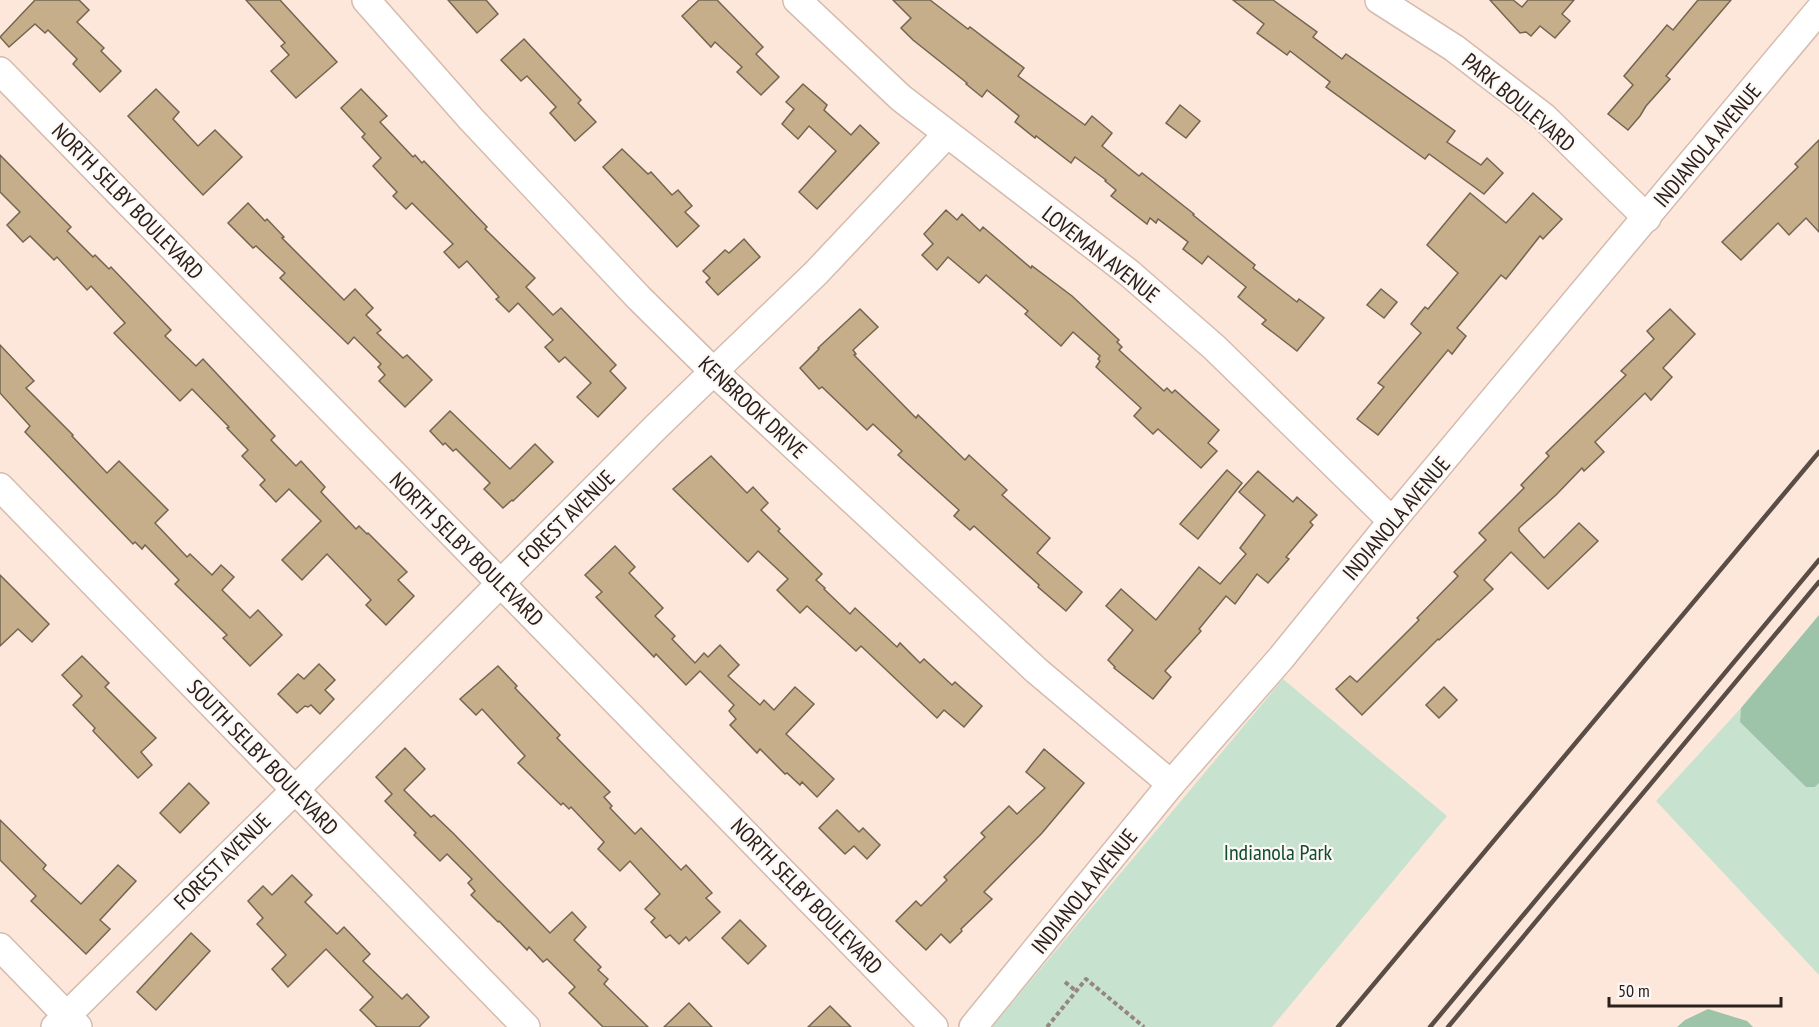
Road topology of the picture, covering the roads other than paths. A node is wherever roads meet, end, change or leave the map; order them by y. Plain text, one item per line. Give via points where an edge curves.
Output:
1 (366, 0) edge
2 (797, 0) edge
3 (1380, 0) edge
4 (1819, 10) edge
5 (0, 71) edge
6 (948, 134) junction
7 (1647, 218) junction
8 (713, 371) junction
9 (0, 487) edge
10 (1392, 521) junction
11 (501, 583) junction
12 (1171, 784) junction
13 (295, 790) junction
14 (0, 947) edge
15 (67, 1023) edge
16 (526, 1027) edge
17 (934, 1027) edge
18 (973, 1027) edge

1 - 8 street, KENBROOK DRIVE via 471,119
2 - 6 street, LOVEMAN AVENUE via 901,98
3 - 7 street, PARK BOULEVARD via 1454,48 1544,117
4 - 7 street, INDIANOLA AVENUE
5 - 11 street, NORTH SELBY BOULEVARD
6 - 8 street, FOREST AVENUE via 816,273
6 - 10 street, LOVEMAN AVENUE via 1129,273 1215,348
7 - 10 street, INDIANOLA AVENUE
8 - 11 street, FOREST AVENUE
8 - 12 street, KENBROOK DRIVE via 1037,671
9 - 13 street, SOUTH SELBY BOULEVARD
10 - 12 street, INDIANOLA AVENUE via 1281,658
11 - 13 street, FOREST AVENUE
11 - 17 street, NORTH SELBY BOULEVARD
12 - 18 street, INDIANOLA AVENUE
13 - 15 street, FOREST AVENUE
13 - 16 street, SOUTH SELBY BOULEVARD
14 - 15 street

